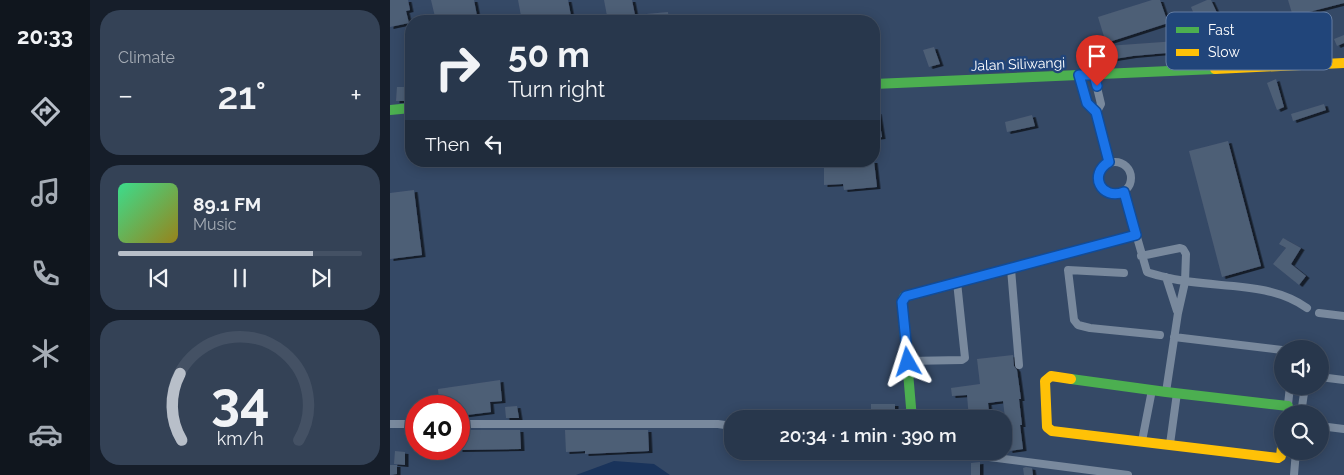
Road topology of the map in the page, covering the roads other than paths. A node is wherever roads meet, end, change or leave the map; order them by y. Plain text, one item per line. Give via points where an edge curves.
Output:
1 (1198, 70) edge
2 (1079, 75) junction
3 (1094, 75) junction
4 (880, 84) edge
5 (405, 109) edge
6 (390, 110) edge
7 (1096, 112) junction
8 (1109, 162) junction
9 (1124, 192) junction
10 (1136, 235) junction
11 (1066, 253) junction
12 (1141, 256) junction
13 (1011, 269) junction
14 (1068, 270) junction
15 (1124, 273) dead end
16 (1166, 278) junction
17 (957, 282) junction
18 (1185, 282) junction
19 (1307, 308) dead end
20 (1178, 313) junction
21 (1319, 313) dead end
22 (1344, 316) edge
23 (1160, 335) dead end
24 (1174, 337) junction
25 (1274, 349) edge
26 (908, 362) junction
27 (1019, 365) dead end
28 (1329, 378) edge
29 (1344, 380) edge
30 (1152, 390) junction
31 (1172, 392) junction
32 (1274, 408) edge
33 (911, 410) edge
34 (390, 424) edge
35 (405, 424) edge
36 (470, 424) edge
37 (724, 425) edge
38 (1329, 427) edge
39 (1344, 429) edge
40 (1142, 441) junction
41 (1170, 444) junction
42 (1274, 457) edge
43 (1012, 460) edge
44 (1295, 460) edge
45 (1128, 475) edge
46 (1294, 475) edge

1 - 3 street, Jalan Siliwangi
2 - 3 street, Jalan Siliwangi
2 - 4 street, Jalan Siliwangi
2 - 7 street via 1087,103
3 - 7 street via 1101,104
5 - 6 street
7 - 8 street
8 - 9 street via 1120,162 1129,169 1130,183
8 - 9 street via 1099,173 1099,184 1109,193
9 - 10 street
10 - 11 street
10 - 12 street
11 - 13 street
11 - 14 street
12 - 16 street via 1147,272
12 - 18 street via 1183,249 1186,254
13 - 17 street
13 - 27 street
14 - 15 street
14 - 23 street via 1073,315 1078,325
16 - 18 street
16 - 20 street
17 - 26 street via 904,297
17 - 26 street via 966,358
18 - 19 street via 1283,294
18 - 20 street
20 - 24 street
21 - 22 street
24 - 25 street
24 - 31 street
26 - 33 street
28 - 29 street
30 - 31 street
30 - 40 street
30 - 40 street via 1050,376 1044,386 1049,430
31 - 32 street
31 - 41 street
34 - 35 street
36 - 37 street
38 - 39 street
40 - 41 street
41 - 42 street
43 - 45 street
44 - 46 street

